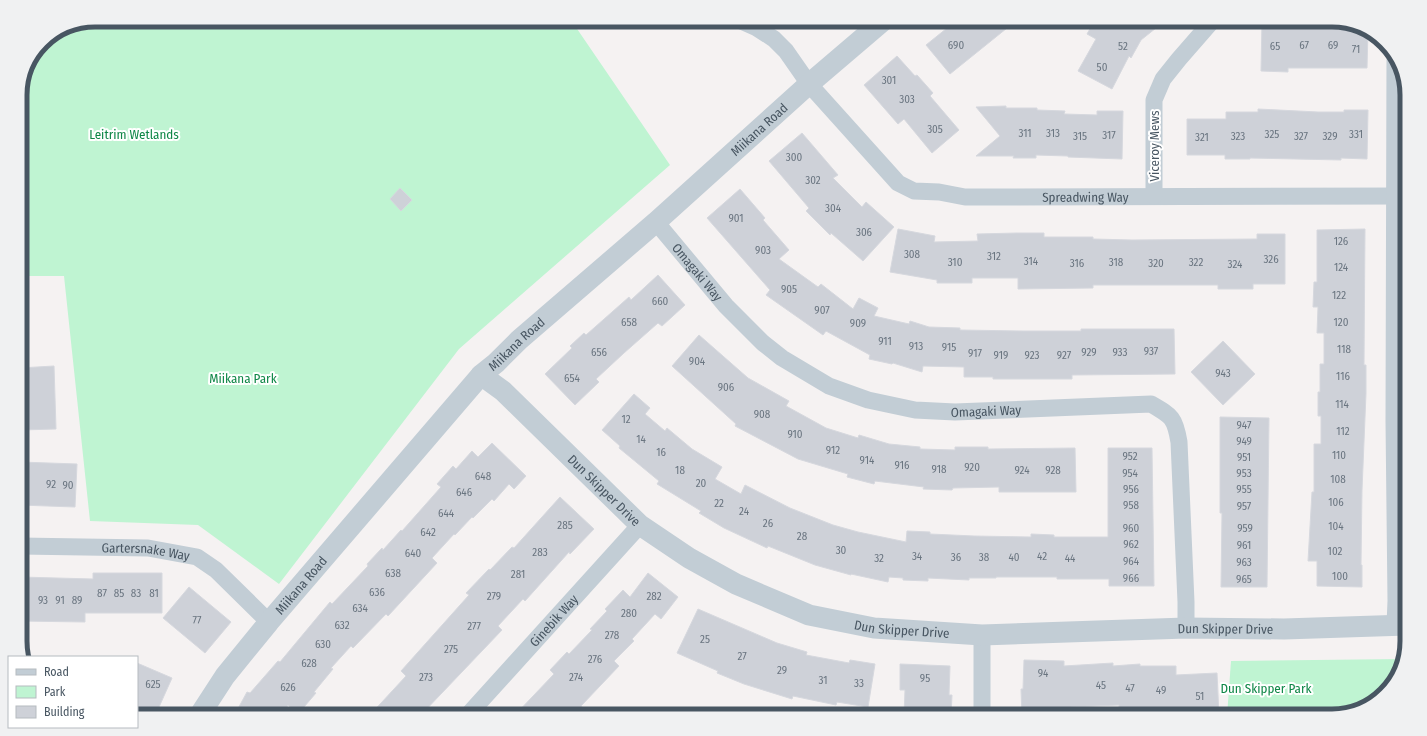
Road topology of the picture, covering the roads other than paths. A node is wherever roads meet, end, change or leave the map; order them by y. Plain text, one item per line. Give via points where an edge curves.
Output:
1 (755, 27) edge
2 (876, 27) edge
3 (1207, 27) edge
4 (1396, 72) edge
5 (809, 84) junction
6 (1400, 195) edge
7 (1154, 196) junction
8 (656, 222) junction
9 (481, 375) junction
10 (640, 525) junction
11 (27, 546) edge
12 (1400, 620) edge
13 (269, 622) junction
14 (1400, 625) edge
15 (1186, 628) junction
16 (982, 635) junction
17 (204, 709) edge
18 (473, 709) edge
19 (982, 709) edge

1 - 5 street, Spreadwing Way via 774,39 786,51
2 - 5 street, Miikana Road
3 - 7 street, Viceroy Mews via 1163,79 1154,100
4 - 6 street
5 - 7 street, Spreadwing Way via 898,183 914,191 965,197
5 - 8 street, Miikana Road
6 - 7 street, Spreadwing Way
6 - 12 street via 1394,421 1396,601
8 - 9 street, Miikana Road
8 - 15 street, Omagaki Way via 726,306 763,343 782,358 829,386 868,400 915,410 955,412 1151,404 1166,413 1175,424 1179,442
9 - 10 street, Dun Skipper Drive via 503,390
9 - 13 street, Miikana Road
10 - 16 street, Dun Skipper Drive via 689,558 736,584 809,615 874,628
10 - 18 street, Ginebik Way
11 - 13 street, Gartersnake Way via 148,548 197,557 216,570
13 - 17 street, Miikana Road via 225,676
14 - 15 street, Dun Skipper Drive via 1284,629
15 - 16 street, Dun Skipper Drive
16 - 19 street

